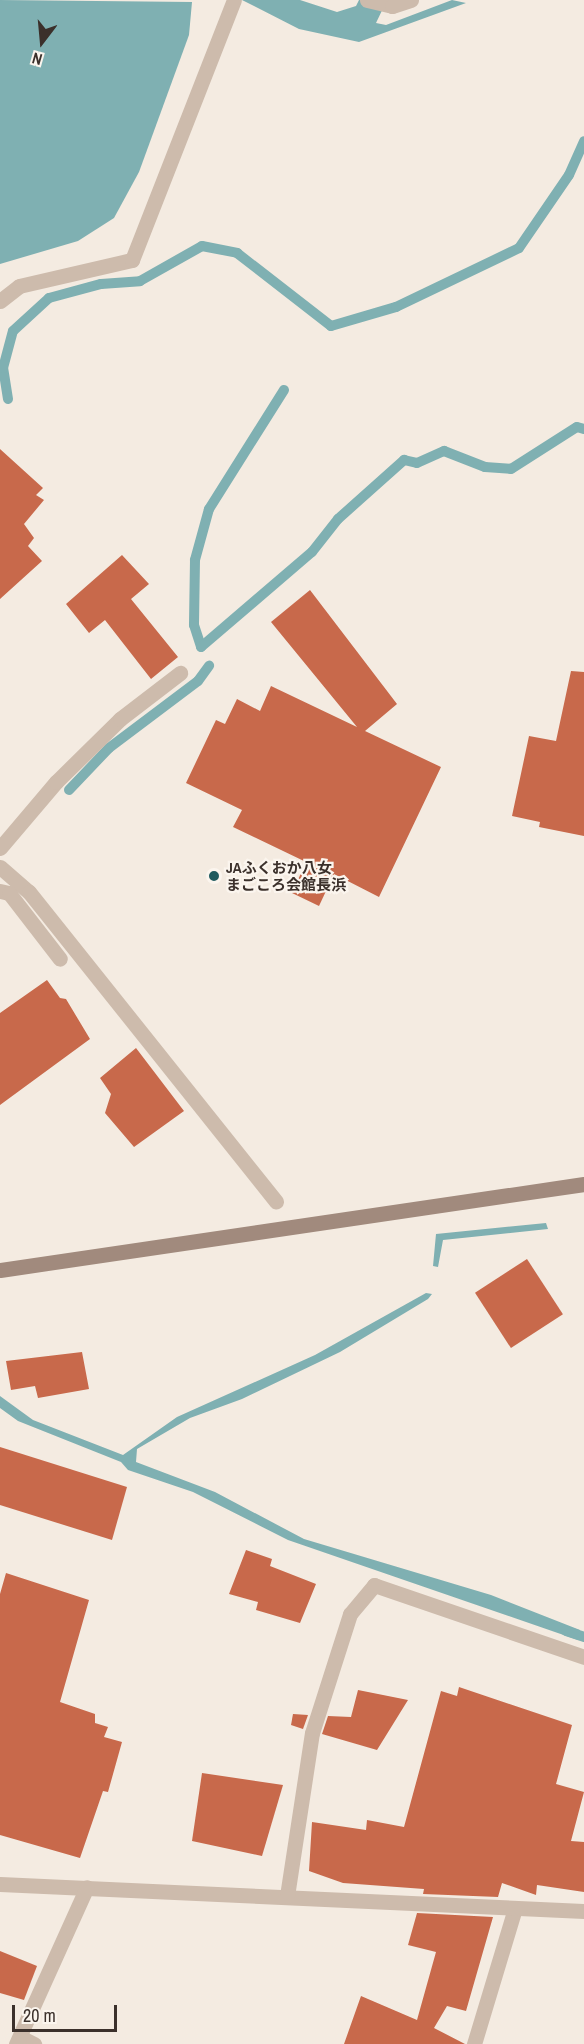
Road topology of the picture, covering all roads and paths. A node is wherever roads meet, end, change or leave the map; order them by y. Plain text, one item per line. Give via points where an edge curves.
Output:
1 (234, 0) edge
2 (367, 0) edge
3 (411, 0) edge
4 (0, 302) edge
5 (180, 673) dead end
6 (0, 848) edge
7 (0, 867) edge
8 (0, 891) edge
9 (60, 960) dead end
10 (582, 1188) edge
11 (276, 1201) dead end
12 (0, 1270) edge
13 (584, 1657) edge
14 (0, 1884) edge
15 (87, 1887) junction
16 (287, 1896) junction
17 (514, 1908) junction
18 (584, 1911) edge
19 (18, 2040) edge
20 (34, 2044) edge
21 (474, 2044) edge

1 - 4 street via 132,260 19,286
2 - 3 street via 392,6
5 - 6 street via 120,719 56,782
7 - 11 street via 29,892
8 - 9 street via 9,893
10 - 12 street
13 - 16 street via 374,1585 351,1614 312,1733
14 - 15 street
15 - 16 street
15 - 19 street
16 - 17 street
17 - 18 street
17 - 21 street
19 - 20 street

